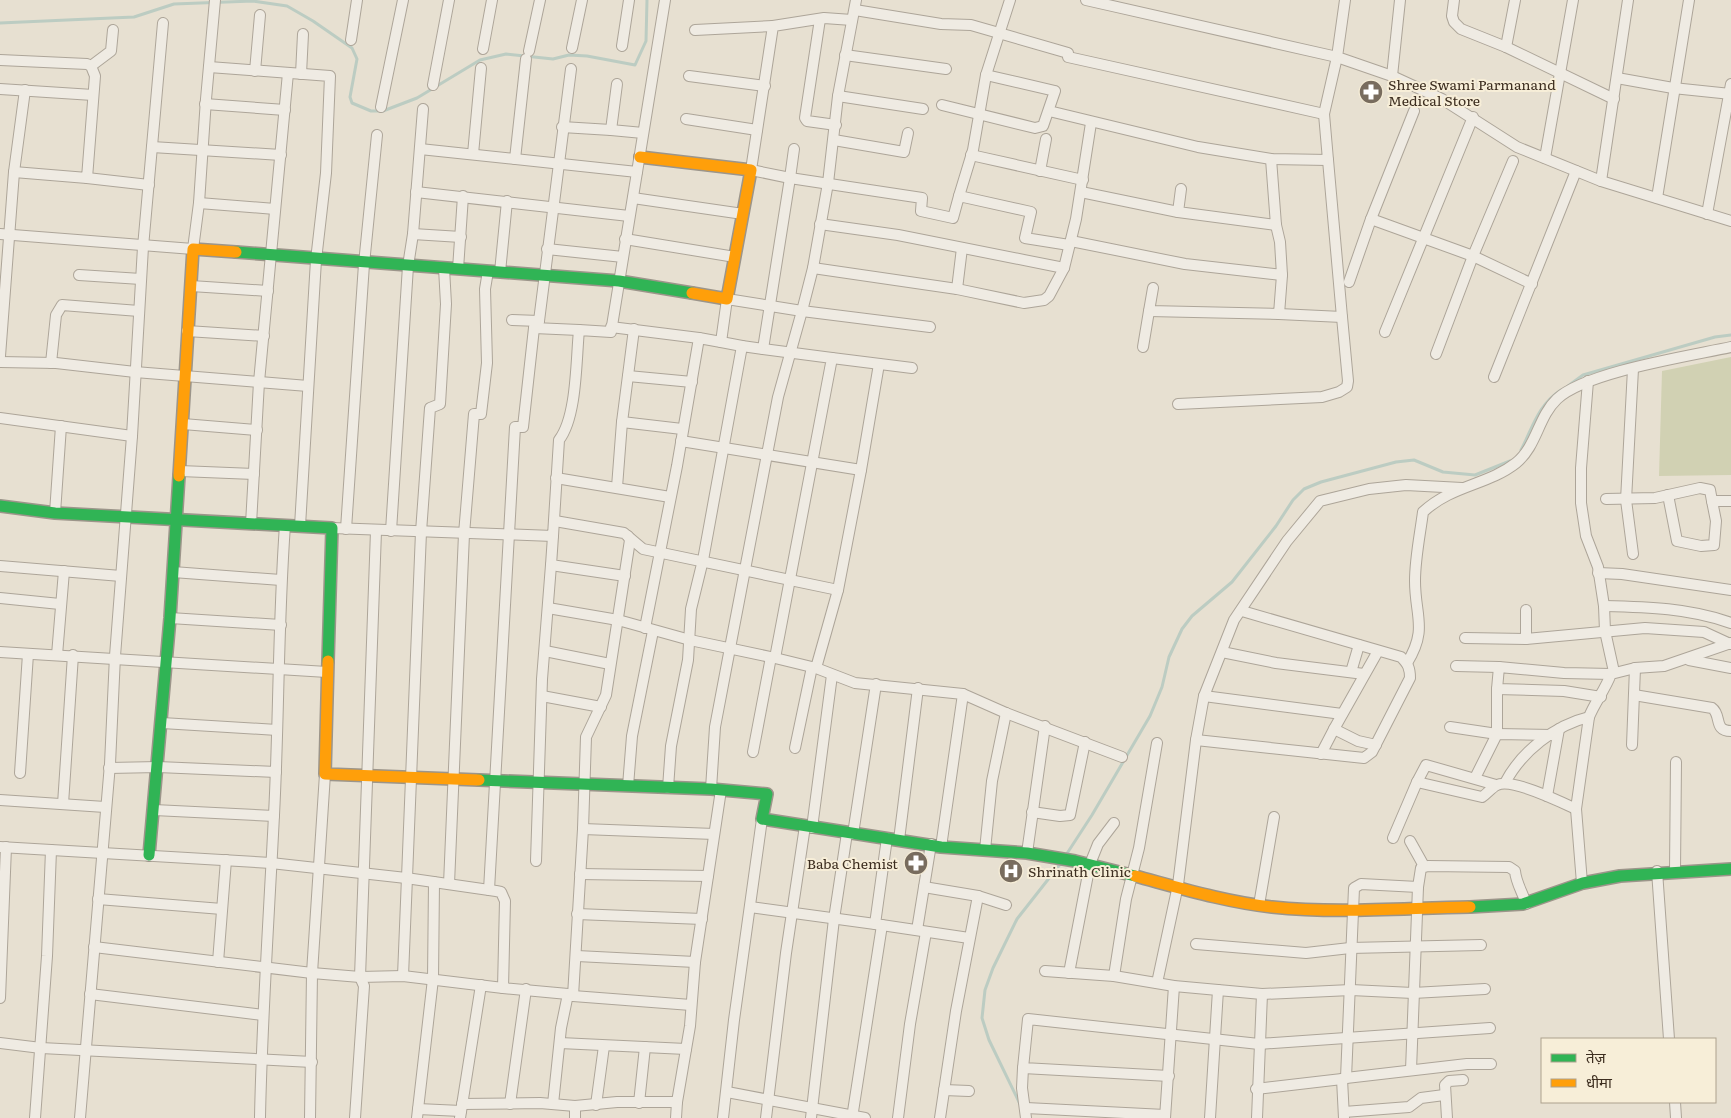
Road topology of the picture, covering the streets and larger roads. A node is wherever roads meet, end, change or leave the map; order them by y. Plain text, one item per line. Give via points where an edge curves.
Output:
1 (215, 0) edge
2 (357, 0) edge
3 (403, 0) edge
4 (449, 0) edge
5 (492, 0) edge
6 (540, 0) edge
7 (582, 0) edge
8 (629, 0) edge
9 (665, 0) edge
10 (1010, 0) edge
11 (1086, 0) edge
12 (1345, 0) edge
13 (1400, 0) edge
14 (1454, 0) edge
15 (1515, 0) edge
16 (1574, 0) edge
17 (1628, 0) edge
18 (1689, 0) edge
19 (856, 5) edge
20 (260, 15) dead end
21 (820, 19) junction
22 (852, 20) junction
23 (164, 23) dead end
24 (773, 26) junction
25 (113, 30) dead end
26 (695, 30) dead end
27 (1002, 33) junction
28 (303, 34) dead end
29 (351, 40) dead end
30 (622, 46) dead end
31 (1506, 47) junction
32 (572, 48) dead end
33 (483, 49) dead end
34 (845, 55) junction
35 (1337, 56) junction
36 (0, 60) edge
37 (91, 66) junction
38 (209, 67) junction
39 (481, 68) dead end
40 (571, 69) dead end
41 (946, 69) dead end
42 (255, 71) junction
43 (288, 73) junction
44 (1562, 73) junction
45 (301, 74) junction
46 (689, 76) dead end
47 (986, 76) junction
48 (1392, 76) junction
49 (1617, 78) junction
50 (617, 84) dead end
51 (433, 85) dead end
52 (765, 86) junction
53 (1673, 88) junction
54 (0, 89) edge
55 (25, 90) junction
56 (1731, 91) edge
57 (93, 95) junction
58 (838, 96) junction
59 (1614, 99) junction
60 (205, 104) junction
61 (942, 104) dead end
62 (381, 107) dead end
63 (423, 109) dead end
64 (923, 109) dead end
65 (285, 110) junction
66 (1049, 111) junction
67 (1414, 111) dead end
68 (980, 113) junction
69 (1324, 114) junction
70 (1473, 117) junction
71 (686, 119) dead end
72 (1092, 123) junction
73 (836, 125) junction
74 (562, 127) junction
75 (611, 130) junction
76 (757, 130) junction
77 (643, 133) junction
78 (908, 133) dead end
79 (377, 135) dead end
80 (1046, 139) dead end
81 (834, 140) junction
82 (152, 147) junction
83 (420, 149) junction
84 (794, 149) dead end
85 (203, 150) junction
86 (473, 154) junction
87 (281, 155) junction
88 (971, 155) junction
89 (640, 157) junction
90 (1545, 158) junction
91 (515, 159) junction
92 (1271, 159) junction
93 (1328, 160) junction
94 (1513, 161) dead end
95 (557, 162) junction
96 (751, 170) junction
97 (1040, 171) junction
98 (1576, 171) junction
99 (14, 172) junction
100 (637, 172) junction
101 (87, 178) junction
102 (790, 178) junction
103 (1083, 180) junction
104 (1601, 181) junction
105 (828, 183) junction
106 (149, 185) junction
107 (1181, 189) dead end
108 (416, 192) junction
109 (1082, 192) junction
110 (463, 196) junction
111 (960, 196) junction
112 (633, 198) junction
113 (1657, 198) junction
114 (507, 200) junction
115 (199, 203) junction
116 (552, 207) junction
117 (275, 209) junction
118 (1178, 212) junction
119 (743, 214) junction
120 (1707, 214) junction
121 (629, 216) junction
122 (1371, 220) junction
123 (1731, 221) edge
124 (820, 224) junction
125 (1276, 225) junction
126 (5, 234) edge
127 (413, 234) junction
128 (460, 237) junction
129 (1422, 238) junction
130 (625, 239) junction
131 (1070, 243) junction
132 (143, 247) junction
133 (962, 248) junction
134 (547, 249) junction
135 (193, 250) junction
136 (271, 256) junction
137 (1473, 256) junction
138 (623, 257) junction
139 (735, 257) junction
140 (316, 260) junction
141 (364, 264) junction
142 (408, 266) junction
143 (444, 268) junction
144 (813, 268) junction
145 (1064, 268) junction
146 (458, 269) junction
147 (488, 271) junction
148 (500, 272) junction
149 (79, 275) dead end
150 (1282, 275) junction
151 (543, 276) junction
152 (141, 279) junction
153 (619, 281) junction
154 (1349, 282) dead end
155 (1532, 284) junction
156 (191, 286) junction
157 (1153, 288) dead end
158 (957, 289) junction
159 (268, 291) junction
160 (727, 299) junction
161 (3, 300) edge
162 (768, 306) junction
163 (139, 311) junction
164 (802, 311) junction
165 (1149, 312) junction
166 (1279, 314) junction
167 (1342, 317) junction
168 (512, 320) dead end
169 (536, 324) junction
170 (612, 327) junction
171 (930, 327) dead end
172 (634, 329) junction
173 (579, 330) junction
174 (187, 331) junction
175 (1386, 332) dead end
176 (264, 336) junction
177 (699, 338) junction
178 (721, 342) junction
179 (742, 346) junction
180 (1143, 347) dead end
181 (1731, 347) edge
182 (763, 349) junction
183 (788, 353) junction
184 (1436, 354) dead end
185 (0, 356) edge
186 (832, 358) junction
187 (0, 362) edge
188 (51, 363) junction
189 (879, 364) junction
190 (912, 368) dead end
191 (1633, 369) junction
192 (135, 372) junction
193 (185, 376) junction
194 (628, 376) junction
195 (1494, 377) dead end
196 (1588, 381) junction
197 (259, 382) junction
198 (692, 382) junction
199 (308, 386) junction
200 (1178, 404) dead end
201 (0, 418) edge
202 (622, 422) junction
203 (183, 424) junction
204 (61, 426) junction
205 (682, 429) junction
206 (257, 430) junction
207 (132, 436) junction
208 (681, 441) junction
209 (723, 448) junction
210 (767, 456) junction
211 (812, 462) junction
212 (860, 470) junction
213 (180, 471) junction
214 (254, 474) junction
215 (556, 478) junction
216 (617, 488) junction
217 (1462, 488) junction
218 (1668, 495) junction
219 (670, 497) junction
220 (1606, 499) dead end
221 (1626, 500) junction
222 (1712, 501) junction
223 (1731, 501) edge
224 (0, 506) edge
225 (55, 513) junction
226 (126, 518) junction
227 (176, 520) junction
228 (555, 521) junction
229 (251, 524) junction
230 (285, 525) junction
231 (300, 526) junction
232 (332, 528) junction
233 (346, 529) junction
234 (376, 532) junction
235 (391, 532) junction
236 (421, 532) junction
237 (464, 534) junction
238 (509, 535) junction
239 (553, 536) junction
240 (628, 536) junction
241 (661, 552) junction
242 (1633, 554) dead end
243 (703, 560) junction
244 (551, 565) junction
245 (0, 566) edge
246 (64, 571) junction
247 (746, 571) junction
248 (173, 572) junction
249 (1598, 573) junction
250 (121, 576) junction
251 (624, 576) junction
252 (281, 580) junction
253 (789, 580) junction
254 (838, 590) junction
255 (1731, 590) edge
256 (0, 598) edge
257 (60, 604) junction
258 (1604, 606) junction
259 (548, 608) junction
260 (1526, 610) dead end
261 (1242, 611) junction
262 (170, 618) junction
263 (618, 620) junction
264 (1731, 623) edge
265 (280, 625) junction
266 (649, 630) junction
267 (1605, 631) junction
268 (1465, 638) dead end
269 (1526, 639) junction
270 (690, 640) junction
271 (1730, 644) edge
272 (1359, 645) junction
273 (730, 648) junction
274 (545, 651) junction
275 (1378, 651) junction
276 (0, 652) edge
277 (1222, 652) junction
278 (28, 654) junction
279 (57, 654) junction
280 (73, 655) junction
281 (773, 657) junction
282 (115, 658) junction
283 (1688, 660) junction
284 (167, 661) junction
285 (1407, 663) junction
286 (610, 664) junction
287 (1456, 666) dead end
288 (814, 667) junction
289 (1499, 667) junction
290 (1635, 668) junction
291 (1731, 668) edge
292 (278, 669) junction
293 (327, 672) junction
294 (1351, 672) junction
295 (1612, 673) junction
296 (1364, 674) junction
297 (832, 676) junction
298 (876, 684) junction
299 (918, 688) junction
300 (1497, 688) junction
301 (963, 694) junction
302 (1634, 695) junction
303 (542, 696) junction
304 (1204, 696) junction
305 (1600, 697) junction
306 (601, 707) junction
307 (1006, 714) junction
308 (1342, 714) junction
309 (1589, 717) junction
310 (162, 723) junction
311 (1045, 726) junction
312 (1450, 727) dead end
313 (1334, 729) junction
314 (277, 730) junction
315 (1731, 731) edge
316 (1556, 732) junction
317 (1497, 734) junction
318 (1196, 740) junction
319 (1085, 742) junction
320 (1157, 743) dead end
321 (1376, 745) junction
322 (1632, 745) dead end
323 (795, 748) dead end
324 (753, 752) dead end
325 (1322, 754) junction
326 (1122, 757) dead end
327 (1676, 762) dead end
328 (158, 767) junction
329 (109, 768) junction
330 (276, 772) junction
331 (20, 773) dead end
332 (325, 774) junction
333 (368, 776) junction
334 (410, 778) junction
335 (1475, 778) junction
336 (452, 780) junction
337 (496, 780) junction
338 (1417, 782) junction
339 (539, 783) junction
340 (1500, 784) junction
341 (583, 785) junction
342 (628, 786) junction
343 (668, 788) junction
344 (716, 790) junction
345 (1547, 796) junction
346 (0, 800) edge
347 (63, 804) junction
348 (105, 807) junction
349 (1576, 809) junction
350 (154, 810) junction
351 (1032, 812) junction
352 (274, 816) junction
353 (1274, 817) dead end
354 (762, 819) junction
355 (1114, 823) dead end
356 (808, 827) junction
357 (583, 829) junction
358 (850, 833) junction
359 (714, 834) junction
360 (1393, 838) dead end
361 (893, 839) junction
362 (1410, 841) dead end
363 (936, 845) junction
364 (3, 847) edge
365 (51, 850) junction
366 (984, 850) junction
367 (102, 852) junction
368 (1027, 853) junction
369 (149, 855) junction
370 (226, 860) junction
371 (536, 861) dead end
372 (271, 863) junction
373 (1090, 864) junction
374 (1424, 866) junction
375 (320, 868) junction
376 (1731, 869) edge
377 (1675, 870) junction
378 (1657, 871) junction
379 (364, 874) junction
380 (580, 874) junction
381 (1130, 875) junction
382 (708, 876) junction
383 (406, 878) junction
384 (434, 882) junction
385 (1582, 883) junction
386 (448, 884) junction
387 (1178, 885) junction
388 (924, 887) junction
389 (1418, 887) junction
390 (489, 890) junction
391 (978, 896) junction
392 (98, 899) junction
393 (1526, 904) junction
394 (1006, 905) dead end
395 (1259, 905) junction
396 (1352, 907) junction
397 (750, 908) junction
398 (1418, 908) junction
399 (222, 909) junction
400 (792, 912) junction
401 (577, 914) junction
402 (702, 919) junction
403 (834, 919) junction
404 (879, 925) junction
405 (922, 931) junction
406 (969, 938) junction
407 (1196, 944) dead end
408 (1481, 945) dead end
409 (94, 947) junction
410 (1350, 948) junction
411 (1417, 948) junction
412 (577, 956) junction
413 (218, 962) junction
414 (695, 962) junction
415 (264, 968) junction
416 (1045, 971) dead end
417 (312, 973) junction
418 (1070, 973) junction
419 (403, 976) junction
420 (1114, 976) junction
421 (360, 977) junction
422 (433, 979) junction
423 (1157, 984) junction
424 (481, 985) junction
425 (1174, 986) junction
426 (502, 988) junction
427 (526, 990) junction
428 (1218, 990) junction
429 (1351, 990) junction
430 (1485, 990) dead end
431 (1413, 993) junction
432 (90, 994) junction
433 (1262, 994) junction
434 (571, 995) junction
435 (0, 998) edge
436 (691, 1005) junction
437 (263, 1016) junction
438 (1490, 1028) dead end
439 (1412, 1034) junction
440 (1170, 1035) junction
441 (1348, 1037) junction
442 (1214, 1038) junction
443 (1669, 1038) edge
444 (0, 1043) edge
445 (560, 1043) junction
446 (1259, 1044) junction
447 (604, 1046) junction
448 (645, 1047) junction
449 (41, 1048) junction
450 (686, 1049) junction
451 (85, 1050) junction
452 (261, 1059) junction
453 (312, 1062) junction
454 (1491, 1064) dead end
455 (1023, 1068) junction
456 (1411, 1070) junction
457 (1169, 1076) junction
458 (1344, 1078) junction
459 (1463, 1080) dead end
460 (1256, 1089) junction
461 (944, 1090) junction
462 (969, 1091) dead end
463 (727, 1092) junction
464 (1444, 1095) junction
465 (768, 1100) junction
466 (677, 1102) junction
467 (640, 1103) junction
468 (1675, 1103) edge
469 (510, 1104) junction
470 (553, 1104) junction
471 (596, 1105) junction
472 (575, 1106) junction
473 (461, 1111) edge
474 (418, 1113) edge
475 (812, 1113) edge
476 (1026, 1113) edge
477 (1344, 1115) edge
478 (1165, 1116) edge
479 (260, 1117) edge
480 (852, 1117) edge
481 (35, 1118) edge
482 (80, 1118) edge
483 (310, 1118) edge
484 (355, 1118) edge
485 (575, 1118) edge
486 (676, 1118) edge
487 (723, 1118) edge
488 (766, 1118) edge
489 (865, 1118) edge
490 (898, 1118) edge
491 (940, 1118) edge
492 (1210, 1118) edge
493 (1257, 1118) edge
494 (1447, 1118) edge
495 (1676, 1118) edge

1 - 38 street
2 - 29 street
3 - 62 street
4 - 51 street
5 - 33 street
6 - 91 street via 528,55
7 - 32 street
8 - 30 street
9 - 77 street
10 - 27 street
11 - 35 street
12 - 35 street
13 - 48 street
14 - 31 street via 1452,16 1457,25
15 - 31 street
16 - 44 street
17 - 49 street
18 - 53 street
19 - 22 street
19 - 27 street via 941,24 971,25
20 - 42 street
21 - 22 street
21 - 24 street
21 - 73 street via 805,118 806,121
22 - 34 street
23 - 82 street
24 - 26 street
24 - 52 street
25 - 37 street via 110,51
27 - 47 street
27 - 69 street via 1068,55
28 - 45 street
31 - 44 street
34 - 41 street
34 - 58 street
35 - 48 street
35 - 69 street
36 - 37 street
37 - 57 street via 95,76
38 - 42 street
38 - 60 street
39 - 86 street
40 - 74 street
42 - 43 street
43 - 45 street
43 - 65 street
44 - 59 street
44 - 90 street
45 - 140 street via 330,76 326,173
46 - 52 street
47 - 66 street via 1053,90 1056,94
47 - 68 street
48 - 70 street
49 - 53 street
49 - 59 street
50 - 75 street
52 - 76 street
53 - 56 street
53 - 113 street
54 - 55 street
55 - 57 street
55 - 99 street
56 - 120 street
57 - 101 street
58 - 64 street
58 - 73 street
59 - 104 street
60 - 65 street
60 - 85 street
61 - 68 street
63 - 83 street
65 - 87 street
66 - 68 street via 1045,123 1039,128
66 - 72 street
67 - 122 street
68 - 88 street
69 - 93 street
70 - 90 street via 1517,147
70 - 129 street
71 - 76 street
72 - 92 street via 1198,147
72 - 103 street
73 - 81 street
74 - 75 street
74 - 95 street
75 - 77 street
76 - 96 street
77 - 89 street
78 - 81 street via 904,152
79 - 141 street
80 - 97 street
81 - 105 street
82 - 85 street
82 - 106 street
83 - 86 street
83 - 108 street
84 - 102 street
85 - 87 street
85 - 115 street
86 - 91 street
87 - 117 street
88 - 97 street
88 - 111 street
89 - 96 street
89 - 100 street
90 - 98 street
91 - 95 street
92 - 93 street
92 - 125 street
93 - 167 street
94 - 137 street
95 - 100 street
95 - 116 street
96 - 102 street
96 - 119 street
97 - 103 street
98 - 104 street
98 - 155 street
99 - 101 street
99 - 126 street
100 - 112 street
101 - 106 street
102 - 105 street
102 - 162 street
103 - 109 street
104 - 113 street
105 - 111 street via 922,198 920,211 953,218
105 - 124 street
106 - 132 street
107 - 118 street
108 - 110 street
108 - 127 street
109 - 118 street
109 - 131 street
110 - 114 street
110 - 128 street
111 - 131 street via 1031,212 1025,238
112 - 119 street
112 - 121 street
113 - 120 street
114 - 116 street
114 - 148 street
115 - 117 street
115 - 135 street
116 - 121 street
116 - 134 street
117 - 136 street
118 - 125 street
119 - 139 street
120 - 123 street
121 - 130 street
122 - 129 street
122 - 154 street
124 - 133 street
124 - 144 street
125 - 150 street
126 - 132 street
126 - 161 street
127 - 128 street
127 - 142 street
128 - 146 street
129 - 137 street
129 - 175 street
130 - 138 street
130 - 139 street
131 - 145 street
131 - 150 street via 1186,264
132 - 135 street
132 - 152 street
133 - 145 street
133 - 158 street
134 - 138 street
134 - 151 street
135 - 136 street
135 - 156 street
136 - 140 street
136 - 159 street
137 - 155 street
137 - 184 street
138 - 153 street
139 - 160 street
140 - 141 street
140 - 199 street
141 - 142 street
141 - 233 street
142 - 143 street
142 - 235 street
143 - 146 street
143 - 236 street via 446,304 440,404 430,408
144 - 158 street
144 - 164 street
145 - 158 street via 1049,296 1034,302 1024,303
146 - 147 street
147 - 148 street
147 - 237 street via 485,289 487,363 481,414 474,414
148 - 151 street
149 - 152 street
150 - 166 street
151 - 153 street
151 - 169 street
152 - 163 street
153 - 160 street
153 - 170 street
155 - 195 street
156 - 159 street
156 - 174 street
157 - 165 street
159 - 176 street
160 - 162 street
160 - 178 street
161 - 185 street
162 - 164 street
162 - 182 street
163 - 188 street via 62,305 56,315
163 - 192 street
164 - 171 street
164 - 183 street
165 - 166 street
165 - 180 street
166 - 167 street
167 - 200 street via 1348,381 1347,387 1339,392 1322,397
168 - 169 street
169 - 173 street
169 - 238 street via 523,427 515,427
170 - 172 street
170 - 173 street via 610,332
172 - 177 street
172 - 194 street
173 - 215 street via 571,404 565,433 559,440
174 - 176 street
174 - 193 street
176 - 197 street
177 - 178 street
177 - 198 street
178 - 179 street
179 - 182 street
179 - 209 street
181 - 191 street
182 - 183 street
183 - 186 street
183 - 210 street
186 - 189 street
186 - 211 street
187 - 188 street
188 - 192 street
189 - 190 street
189 - 212 street
191 - 196 street
191 - 221 street
192 - 193 street
192 - 207 street
193 - 197 street
193 - 203 street
194 - 198 street
194 - 202 street
196 - 217 street via 1568,391 1549,407 1534,442 1517,462 1502,472
196 - 249 street via 1581,504 1586,536
197 - 199 street
197 - 206 street
198 - 205 street
199 - 231 street
201 - 204 street
202 - 205 street
202 - 216 street
203 - 206 street
203 - 213 street
204 - 207 street
204 - 225 street
205 - 208 street
206 - 214 street
207 - 226 street
208 - 209 street
208 - 219 street
209 - 210 street
209 - 243 street
210 - 211 street
210 - 247 street
211 - 212 street
211 - 253 street
212 - 254 street
213 - 214 street
213 - 227 street
214 - 229 street
215 - 216 street
215 - 228 street
216 - 219 street
217 - 261 street via 1369,488 1320,501 1287,541
217 - 285 street via 1435,501 1423,512 1415,580 1420,629
218 - 221 street
218 - 222 street via 1705,488 1710,490
218 - 222 street via 1676,538 1679,543 1690,545 1714,545 1716,521
219 - 241 street
220 - 221 street
221 - 242 street
222 - 223 street
224 - 225 street
225 - 226 street
226 - 227 street
226 - 250 street
227 - 229 street
227 - 248 street
228 - 239 street
228 - 240 street
229 - 230 street
230 - 231 street
230 - 252 street
231 - 232 street
232 - 233 street
232 - 293 street
233 - 234 street
234 - 235 street
234 - 333 street
235 - 236 street
236 - 237 street
236 - 334 street
237 - 238 street
237 - 336 street
238 - 239 street
238 - 337 street
239 - 244 street
240 - 241 street via 637,546
240 - 251 street
241 - 243 street
241 - 266 street
243 - 247 street
243 - 270 street via 691,609
244 - 251 street
244 - 259 street
245 - 246 street
246 - 250 street
246 - 257 street
247 - 253 street
247 - 273 street
248 - 252 street
248 - 262 street
249 - 255 street
249 - 258 street
250 - 282 street
251 - 263 street
252 - 265 street
253 - 254 street
253 - 281 street
254 - 288 street
256 - 257 street
257 - 279 street
258 - 264 street via 1688,611
258 - 267 street
259 - 263 street
259 - 274 street
260 - 269 street
261 - 272 street
261 - 277 street via 1234,620
262 - 265 street
262 - 284 street
263 - 266 street
263 - 286 street
265 - 292 street
266 - 270 street
266 - 342 street via 632,736
267 - 269 street
267 - 271 street via 1645,628 1704,632
267 - 295 street
268 - 269 street
270 - 273 street
270 - 343 street via 671,746
271 - 283 street
272 - 275 street
272 - 294 street
273 - 281 street
273 - 344 street via 716,727
274 - 286 street
274 - 303 street
275 - 285 street via 1401,657
275 - 296 street
276 - 278 street
277 - 294 street
277 - 304 street
278 - 279 street
278 - 331 street
279 - 280 street
280 - 282 street
280 - 347 street
281 - 288 street
281 - 324 street
282 - 284 street
282 - 329 street
283 - 290 street
283 - 291 street
284 - 292 street
284 - 310 street
285 - 321 street via 1410,678
286 - 306 street
287 - 289 street
288 - 297 street
288 - 323 street
289 - 295 street via 1564,673
289 - 300 street
290 - 295 street
290 - 302 street
292 - 293 street
292 - 314 street
293 - 332 street
294 - 296 street
295 - 305 street
296 - 308 street
297 - 298 street via 854,683
297 - 356 street
298 - 299 street
298 - 358 street
299 - 301 street
299 - 361 street
300 - 305 street via 1564,691
300 - 317 street
301 - 307 street
301 - 363 street
302 - 315 street via 1712,708 1717,713 1718,726
302 - 322 street
303 - 306 street
303 - 339 street
304 - 308 street
304 - 318 street
305 - 309 street
306 - 341 street via 586,737
307 - 311 street
307 - 366 street via 992,781
308 - 313 street
309 - 316 street
309 - 349 street
310 - 314 street
310 - 328 street
311 - 319 street
311 - 351 street
312 - 317 street
313 - 321 street via 1358,741
313 - 325 street
314 - 330 street
316 - 317 street
316 - 340 street via 1528,752
316 - 345 street
317 - 335 street
318 - 325 street
318 - 387 street
319 - 326 street
319 - 351 street via 1070,814 1060,816
320 - 381 street via 1139,848
321 - 325 street via 1364,758
327 - 377 street
328 - 329 street
328 - 330 street
328 - 350 street
329 - 348 street
330 - 352 street
332 - 333 street
332 - 375 street
333 - 334 street
333 - 379 street
334 - 336 street
334 - 383 street
335 - 338 street via 1426,765
335 - 340 street
336 - 337 street
336 - 386 street
337 - 339 street
337 - 390 street
338 - 340 street via 1478,797 1485,796
338 - 360 street
339 - 341 street
339 - 371 street
340 - 345 street
341 - 342 street
341 - 357 street
342 - 343 street
343 - 344 street
344 - 354 street via 767,794
344 - 359 street
345 - 349 street
346 - 347 street
347 - 348 street
348 - 367 street
349 - 385 street
350 - 352 street
350 - 369 street
351 - 368 street
352 - 372 street
353 - 395 street
354 - 356 street
354 - 397 street
355 - 373 street via 1098,844
356 - 358 street
356 - 400 street
357 - 359 street
357 - 380 street
358 - 361 street
358 - 403 street
359 - 382 street
361 - 363 street
361 - 404 street
362 - 374 street
363 - 366 street
363 - 388 street
364 - 365 street
364 - 435 street
365 - 367 street
365 - 449 street
366 - 368 street
367 - 369 street
367 - 392 street
368 - 373 street
369 - 370 street
370 - 372 street
370 - 399 street
372 - 375 street
372 - 415 street
373 - 381 street
373 - 418 street
374 - 389 street
374 - 393 street via 1510,867
375 - 379 street
375 - 417 street
376 - 377 street
377 - 378 street
378 - 385 street
378 - 443 street
379 - 383 street
379 - 421 street
380 - 382 street
380 - 401 street
381 - 387 street
381 - 420 street
382 - 402 street
383 - 384 street
383 - 419 street
384 - 386 street
384 - 422 street
385 - 393 street
386 - 390 street
387 - 395 street
387 - 423 street
388 - 391 street
388 - 405 street
389 - 396 street via 1356,885
389 - 398 street
390 - 426 street via 501,892 505,901
391 - 394 street
391 - 406 street
392 - 399 street
392 - 409 street
393 - 398 street
395 - 396 street
396 - 398 street
396 - 410 street
397 - 400 street
397 - 463 street
398 - 411 street
399 - 413 street
400 - 403 street
400 - 465 street
401 - 402 street
401 - 412 street
402 - 414 street
403 - 404 street
403 - 475 street
404 - 405 street
404 - 480 street
405 - 406 street
405 - 490 street
406 - 461 street
407 - 410 street via 1306,953
408 - 411 street
409 - 413 street
409 - 432 street
410 - 411 street
410 - 429 street
411 - 431 street
412 - 414 street
412 - 434 street
413 - 415 street
414 - 436 street
415 - 417 street
415 - 437 street
416 - 418 street
417 - 421 street
417 - 453 street
418 - 420 street
419 - 421 street
419 - 422 street
420 - 423 street
421 - 484 street via 364,986
422 - 424 street
422 - 474 street
423 - 425 street
424 - 426 street
424 - 473 street
425 - 428 street
425 - 440 street
426 - 427 street
427 - 434 street
427 - 469 street
428 - 433 street
428 - 442 street
429 - 431 street
429 - 433 street
429 - 441 street
430 - 431 street
431 - 439 street
432 - 437 street
432 - 451 street
433 - 446 street
434 - 436 street
434 - 445 street
436 - 450 street
437 - 452 street
438 - 439 street
439 - 441 street
439 - 456 street
440 - 442 street
440 - 455 street via 1028,1019
440 - 457 street
441 - 446 street
441 - 458 street
442 - 446 street
442 - 492 street
444 - 449 street
445 - 447 street
445 - 470 street
446 - 460 street
447 - 448 street
447 - 471 street
448 - 450 street
448 - 467 street
449 - 451 street
449 - 481 street
450 - 466 street
451 - 452 street
451 - 482 street
452 - 453 street
452 - 479 street
453 - 483 street
454 - 456 street
455 - 457 street
455 - 476 street
456 - 458 street
457 - 478 street
458 - 460 street
458 - 477 street
459 - 464 street via 1447,1083
460 - 493 street
461 - 462 street
461 - 491 street
463 - 465 street
463 - 487 street
464 - 477 street via 1421,1098 1409,1107
464 - 494 street
465 - 475 street
465 - 488 street
466 - 467 street
466 - 486 street
467 - 471 street
468 - 495 street
469 - 470 street
469 - 473 street
470 - 472 street
471 - 472 street
472 - 485 street
473 - 474 street
475 - 480 street
476 - 478 street
480 - 489 street

